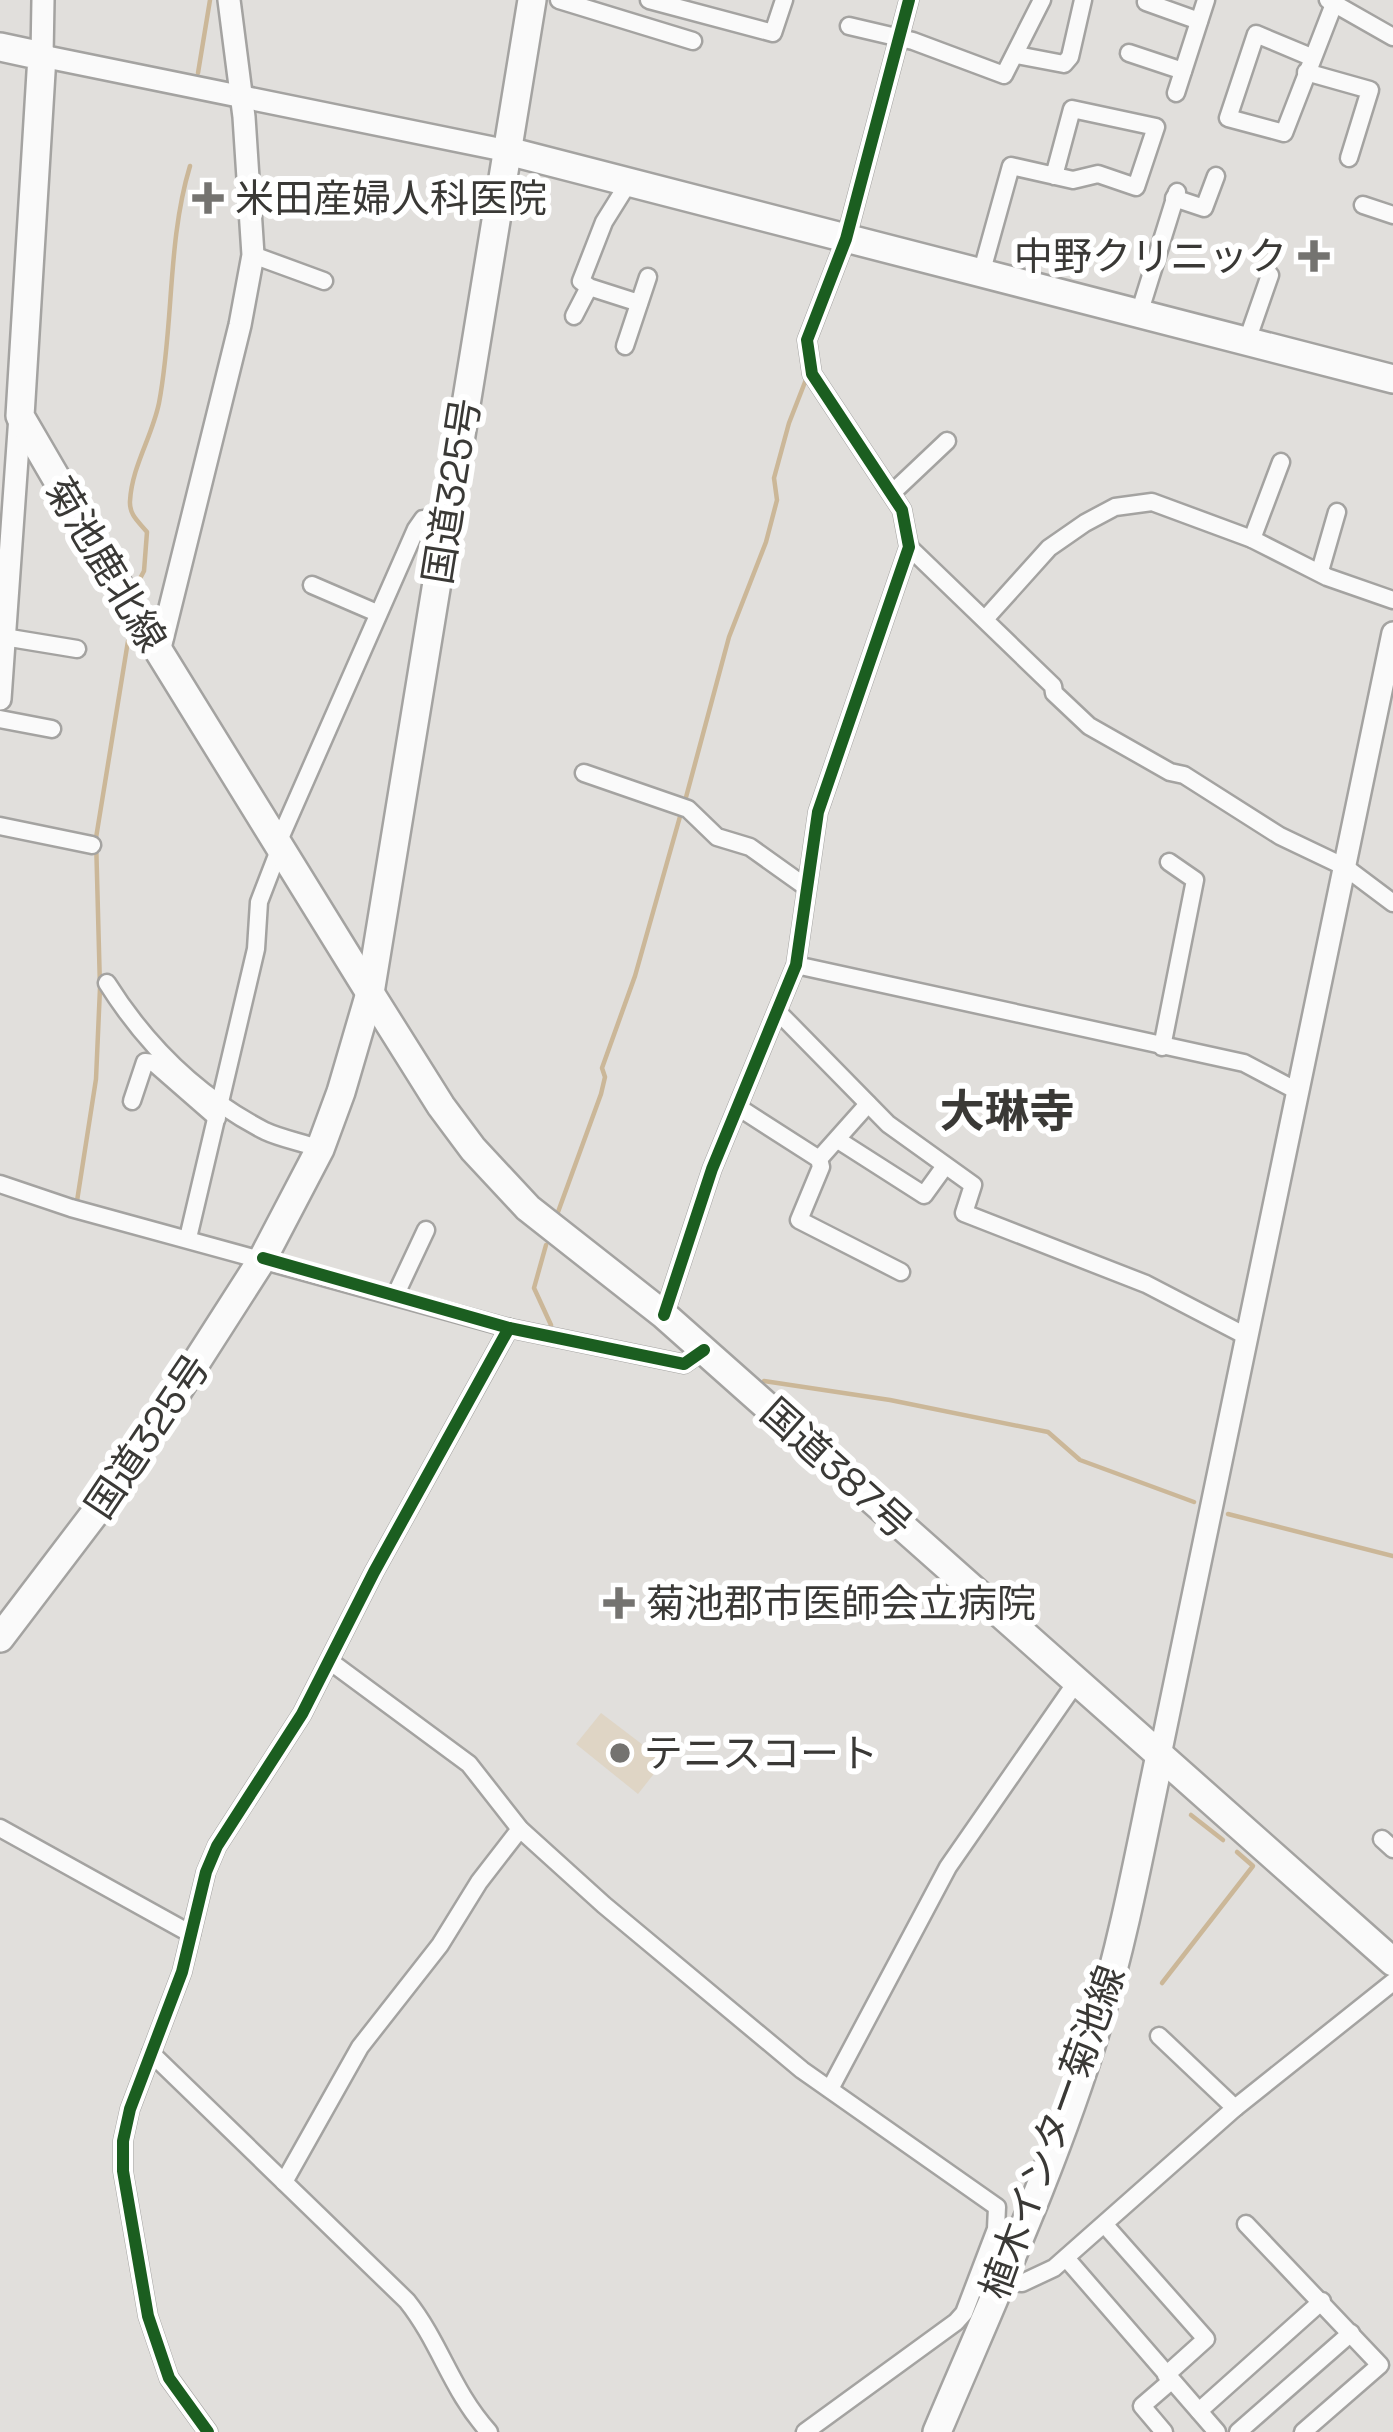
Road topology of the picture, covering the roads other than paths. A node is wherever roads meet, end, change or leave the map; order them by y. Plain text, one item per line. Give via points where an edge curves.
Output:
1 (43, 0) edge
2 (229, 0) edge
3 (532, 0) edge
4 (559, 0) edge
5 (649, 0) edge
6 (784, 0) edge
7 (909, 0) edge
8 (1042, 0) edge
9 (1083, 0) edge
10 (1206, 0) edge
11 (1146, 2) edge
12 (1330, 2) edge
13 (1199, 21) junction
14 (849, 26) dead end
15 (1393, 37) edge
16 (899, 39) junction
17 (693, 41) dead end
18 (0, 46) edge
19 (1129, 53) dead end
20 (1017, 55) junction
21 (42, 56) junction
22 (1308, 65) junction
23 (1183, 71) junction
24 (1176, 92) dead end
25 (240, 96) junction
26 (508, 151) junction
27 (1349, 158) dead end
28 (1054, 176) junction
29 (1216, 176) dead end
30 (629, 182) junction
31 (1363, 205) dead end
32 (1393, 215) edge
33 (846, 238) junction
34 (253, 255) junction
35 (982, 274) junction
36 (1270, 275) dead end
37 (648, 277) dead end
38 (324, 281) dead end
39 (589, 287) junction
40 (639, 304) junction
41 (1139, 314) junction
42 (574, 316) dead end
43 (1247, 341) junction
44 (625, 346) dead end
45 (12, 372) edge
46 (1393, 379) edge
47 (20, 416) junction
48 (947, 441) dead end
49 (1281, 462) dead end
50 (892, 493) junction
51 (1337, 512) dead end
52 (446, 519) junction
53 (1252, 538) junction
54 (909, 547) junction
55 (1320, 571) junction
56 (312, 585) dead end
57 (1393, 600) edge
58 (377, 614) junction
59 (986, 618) junction
60 (3, 630) edge
61 (1393, 633) edge
62 (77, 649) dead end
63 (159, 652) junction
64 (0, 699) edge
65 (0, 719) edge
66 (52, 729) dead end
67 (584, 773) dead end
68 (0, 826) edge
69 (92, 845) dead end
70 (278, 847) junction
71 (1169, 862) dead end
72 (1345, 867) junction
73 (806, 886) junction
74 (1393, 903) edge
75 (796, 964) junction
76 (107, 982) dead end
77 (370, 993) junction
78 (778, 1012) junction
79 (1162, 1047) junction
80 (1299, 1092) junction
81 (132, 1102) dead end
82 (868, 1104) junction
83 (738, 1107) junction
84 (219, 1111) junction
85 (838, 1140) junction
86 (320, 1149) junction
87 (819, 1159) junction
88 (945, 1166) junction
89 (0, 1184) edge
90 (426, 1230) dead end
91 (188, 1238) junction
92 (263, 1258) junction
93 (902, 1272) dead end
94 (395, 1296) junction
95 (664, 1315) junction
96 (509, 1328) junction
97 (1248, 1336) junction
98 (704, 1350) junction
99 (0, 1638) edge
100 (331, 1662) junction
101 (1077, 1681) junction
102 (1160, 1755) junction
103 (0, 1828) edge
104 (520, 1828) junction
105 (191, 1934) junction
106 (1393, 1962) edge
107 (1393, 1982) edge
108 (1159, 2036) dead end
109 (151, 2053) junction
110 (830, 2089) junction
111 (1234, 2108) junction
112 (284, 2182) junction
113 (1246, 2224) dead end
114 (1105, 2225) junction
115 (1066, 2258) junction
116 (1001, 2281) junction
117 (1322, 2302) junction
118 (977, 2310) junction
119 (1351, 2333) junction
120 (1168, 2378) junction
121 (1198, 2411) junction
122 (208, 2432) edge
123 (489, 2432) edge
124 (805, 2432) edge
125 (938, 2432) edge
126 (1164, 2432) edge
127 (1217, 2432) edge
128 (1238, 2432) edge
129 (1303, 2432) edge

1 - 21 street
2 - 25 street
3 - 26 main road
4 - 17 street
5 - 6 street via 773,33
7 - 16 street
8 - 20 street
9 - 20 street via 1064,64
10 - 13 street
11 - 13 street
12 - 15 street
12 - 22 street
13 - 23 street
14 - 16 street
16 - 20 street via 1004,75
16 - 33 street
18 - 21 main road
19 - 23 street
21 - 25 street
21 - 45 main road
22 - 22 street via 1284,134 1228,118 1256,34
22 - 27 street via 1370,90
23 - 24 street
25 - 26 street
25 - 34 street
26 - 30 main road
26 - 52 main road, 国道325号
28 - 28 street via 1098,174 1136,187 1156,128 1072,109
28 - 35 street via 1011,166
29 - 41 street via 1204,208 1175,195
30 - 33 main road
30 - 39 street via 581,276
31 - 32 street
33 - 35 main road
33 - 50 street via 807,351 812,374
34 - 38 street
34 - 63 street
35 - 41 main road
36 - 43 street
37 - 40 street
39 - 40 street
39 - 42 street
40 - 44 street
41 - 43 main road
43 - 46 main road
45 - 47 main road
47 - 60 street
47 - 63 main road, 菊池鹿北線
48 - 50 street
49 - 53 street
50 - 54 street
51 - 55 street
52 - 58 street via 423,519
52 - 77 main road, 国道325号
53 - 55 street
53 - 59 street via 1152,502 1115,507 1049,548
54 - 59 street
54 - 73 street via 818,812
55 - 57 street
56 - 58 street
58 - 70 street
59 - 72 street via 1089,727
60 - 62 street
60 - 64 street
61 - 72 street
63 - 70 main road, 菊池鹿北線
65 - 66 street
67 - 73 street via 688,809 717,837 750,847
68 - 69 street
70 - 77 main road, 菊池鹿北線
70 - 84 street via 259,902
71 - 79 street via 1195,880
72 - 74 street
72 - 80 street
73 - 75 street
75 - 78 street
75 - 79 street
76 - 84 street via 130,1020
77 - 86 main road, 国道325号
77 - 95 main road, 国道387号 via 441,1106 506,1186
78 - 82 street
78 - 83 street
79 - 80 street via 1244,1063
80 - 97 street
81 - 84 street via 145,1062
82 - 85 street
82 - 88 street
83 - 87 street
83 - 95 street
84 - 86 street
84 - 91 street
85 - 87 street
85 - 88 street via 924,1195
86 - 92 main road, 国道325号
87 - 93 street via 799,1220
88 - 97 street via 973,1186 964,1213 1146,1285
89 - 91 street
90 - 94 street
91 - 92 street
92 - 94 street
92 - 99 main road, 国道325号 via 124,1475
94 - 96 street
95 - 98 main road, 国道387号
96 - 98 street via 684,1364
96 - 100 street
97 - 102 street
98 - 101 main road, 国道387号
100 - 104 street via 459,1754
100 - 105 street via 218,1846
101 - 102 main road, 国道387号
101 - 110 street via 948,1867
102 - 106 main road, 国道387号
102 - 116 main road, 植木インター菊池線 via 1098,2024
103 - 105 street
104 - 110 street
104 - 112 street via 360,2047
105 - 109 street
107 - 111 street
108 - 111 street
109 - 112 street
109 - 122 street via 123,2141 125,2186 158,2352
110 - 118 street via 997,2207
111 - 114 street
112 - 123 street via 407,2301 431,2331 454,2388
113 - 117 street
114 - 115 street
114 - 120 street via 1206,2338
115 - 116 street via 1040,2277
115 - 120 street
116 - 118 main road, 植木インター菊池線
117 - 119 street
117 - 121 street
118 - 124 street
118 - 125 main road, 植木インター菊池線
119 - 128 street
119 - 129 street via 1380,2366
120 - 121 street
120 - 126 street via 1142,2406
121 - 127 street

